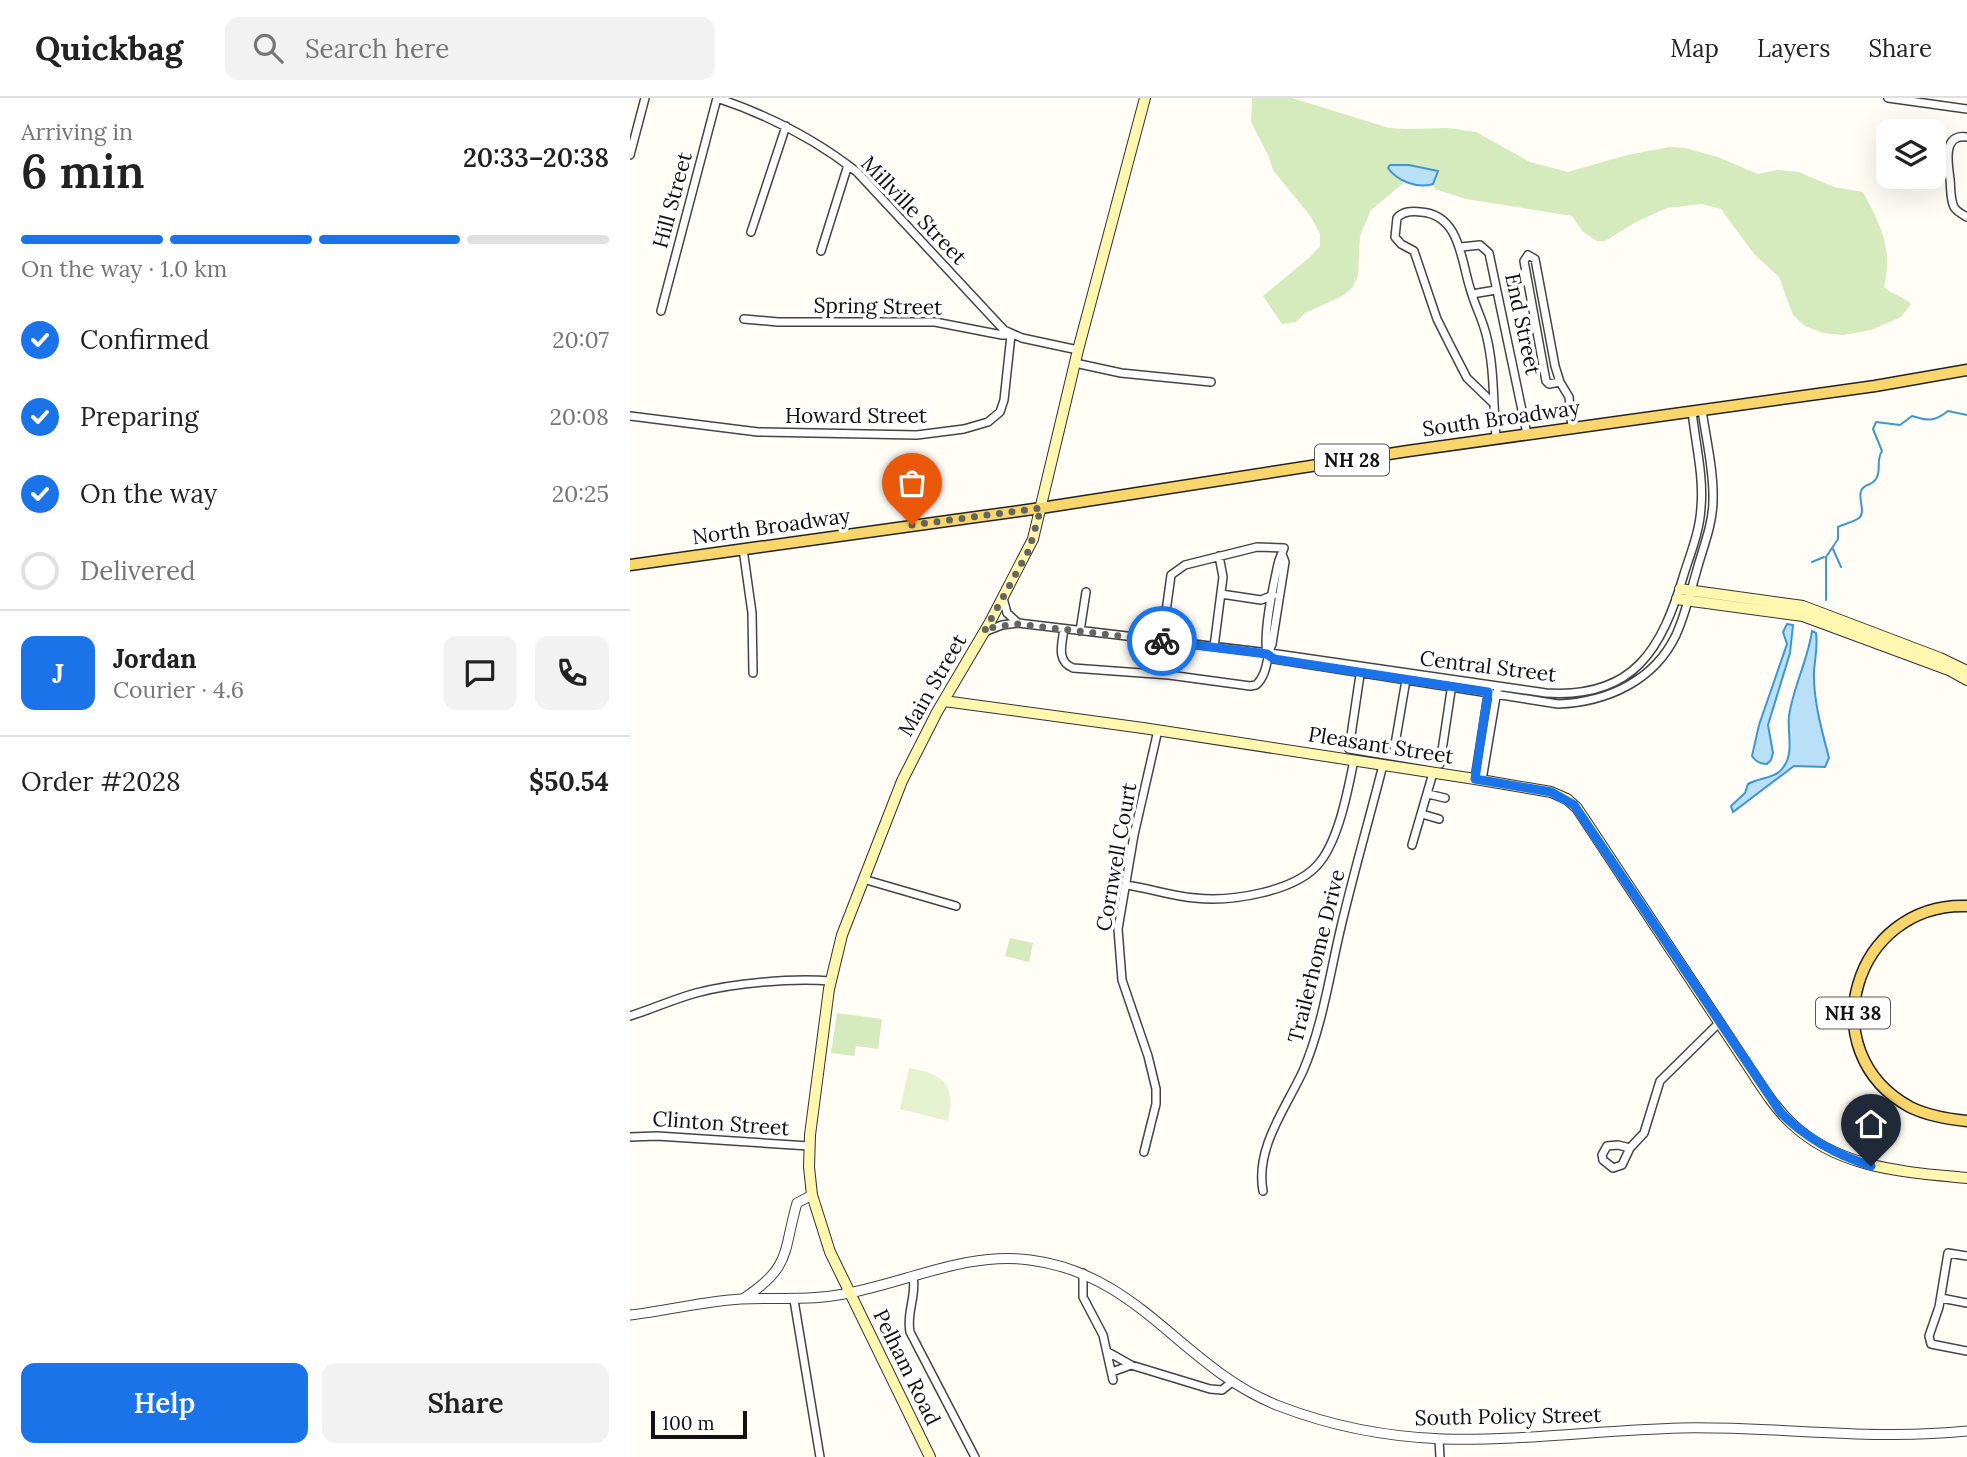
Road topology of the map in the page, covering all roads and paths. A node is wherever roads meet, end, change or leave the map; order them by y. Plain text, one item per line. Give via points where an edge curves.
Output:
1 (645, 98) edge
2 (717, 98) edge
3 (1145, 98) edge
4 (1888, 98) edge
5 (1967, 109) edge
6 (786, 126) junction
7 (1967, 137) edge
8 (630, 155) edge
9 (848, 165) junction
10 (1967, 218) edge
11 (751, 232) dead end
12 (1461, 247) junction
13 (821, 251) dead end
14 (1496, 290) junction
15 (1472, 294) junction
16 (661, 311) dead end
17 (744, 319) dead end
18 (1011, 335) junction
19 (1078, 350) junction
20 (1075, 363) junction
21 (1967, 370) edge
22 (1211, 382) dead end
23 (1560, 382) junction
24 (1494, 404) junction
25 (1697, 410) junction
26 (630, 416) edge
27 (1572, 428) junction
28 (1527, 434) junction
29 (1496, 438) junction
30 (1041, 508) junction
31 (743, 549) junction
32 (1283, 551) junction
33 (1219, 556) junction
34 (630, 565) edge
35 (1086, 592) dead end
36 (1221, 594) junction
37 (1273, 595) junction
38 (1684, 595) junction
39 (1003, 598) junction
40 (1261, 600) junction
41 (1271, 607) junction
42 (1018, 624) junction
43 (1064, 629) junction
44 (984, 632) junction
45 (1080, 632) junction
46 (1162, 641) junction
47 (1214, 648) junction
48 (1267, 654) junction
49 (1361, 669) junction
50 (1967, 671) edge
51 (753, 673) dead end
52 (1407, 676) junction
53 (1967, 680) edge
54 (1452, 683) junction
55 (1493, 689) junction
56 (944, 701) junction
57 (1158, 730) junction
58 (1393, 756) junction
59 (1354, 760) junction
60 (1383, 765) junction
61 (1437, 768) junction
62 (1478, 780) junction
63 (1428, 794) junction
64 (1445, 798) dead end
65 (1422, 814) junction
66 (1439, 819) dead end
67 (1412, 845) dead end
68 (863, 879) junction
69 (1126, 885) junction
70 (956, 906) dead end
71 (1967, 906) edge
72 (830, 982) junction
73 (630, 1016) edge
74 (1720, 1022) junction
75 (1967, 1121) edge
76 (630, 1137) edge
77 (809, 1146) junction
78 (1630, 1148) dead end
79 (1144, 1152) dead end
80 (1967, 1178) edge
81 (1263, 1191) dead end
82 (812, 1195) junction
83 (1967, 1256) edge
84 (1083, 1273) junction
85 (913, 1276) junction
86 (849, 1293) junction
87 (743, 1298) junction
88 (1941, 1298) junction
89 (794, 1300) junction
90 (1967, 1303) edge
91 (630, 1315) edge
92 (1967, 1351) edge
93 (1108, 1352) junction
94 (1131, 1365) junction
95 (1232, 1382) junction
96 (1967, 1431) edge
97 (1440, 1439) junction
98 (820, 1457) edge
99 (930, 1457) edge
100 (975, 1457) edge
101 (1440, 1457) edge

1 - 8 street
2 - 6 street, Millville Street
2 - 16 street, Hill Street
3 - 19 main road, Main Street
4 - 5 street
6 - 9 street, Millville Street
6 - 11 street
7 - 10 street via 1953,139 1948,158 1952,201
9 - 13 street
9 - 18 street, Millville Street
12 - 14 street, End Street via 1480,245 1486,249
12 - 15 street
12 - 24 street via 1437,215 1408,212 1397,218 1395,237 1417,256 1437,319 1456,357 1472,384
14 - 15 street
14 - 28 street, End Street
15 - 24 street via 1489,344
17 - 18 street, Spring Street via 935,322
18 - 19 street
18 - 26 street, Howard Street via 1000,412 988,422 964,429 909,435 758,432
19 - 20 main road, Main Street
20 - 22 street via 1121,373
20 - 30 main road, Main Street
21 - 25 main road, South Broadway / NH 28
23 - 23 street via 1535,259 1528,255 1524,261 1546,381
23 - 27 street via 1569,397
24 - 29 street
25 - 27 main road, South Broadway / NH 28
25 - 38 street, Central Street via 1701,509
27 - 28 main road, South Broadway / NH 28
28 - 29 main road, South Broadway / NH 28
29 - 30 main road, South Broadway / NH 28
30 - 31 main road, North Broadway / NH 28
30 - 39 main road, Main Street via 1029,550
31 - 34 main road, North Broadway / NH 28
31 - 51 street via 752,613
32 - 33 street via 1257,547
32 - 37 street
32 - 48 street via 1285,562
33 - 36 street
33 - 46 street via 1185,565 1171,575
35 - 45 street
36 - 40 street
36 - 47 street
37 - 40 street
37 - 41 street
38 - 50 main road via 1803,606
38 - 53 main road via 1803,616
38 - 55 street, Central Street via 1654,649 1631,672 1608,685 1559,694
38 - 55 street, Central Street via 1680,627 1664,655 1620,691 1585,702 1558,704
39 - 42 street via 1006,613
39 - 44 main road, Main Street
40 - 41 street
41 - 48 street
42 - 43 street, Central Street
42 - 44 street, Central Street
43 - 45 street, Central Street
43 - 48 street via 1063,660 1073,668 1250,686 1261,680
44 - 56 main road, Main Street
45 - 46 street, Central Street
46 - 47 street, Central Street
47 - 48 street, Central Street
48 - 49 street, Central Street via 1274,659
49 - 52 street, Central Street
49 - 58 street via 1349,749
52 - 54 street, Central Street
52 - 58 street
54 - 55 street, Central Street
54 - 61 street
55 - 62 street
56 - 57 main road, Pleasant Street
56 - 68 main road, Main Street via 902,780
57 - 59 main road, Pleasant Street
57 - 69 street, Cornwell Court
58 - 61 street
59 - 60 main road, Pleasant Street
59 - 69 street via 1331,844 1319,864 1299,879 1263,892 1210,900
60 - 61 main road, Pleasant Street
60 - 81 street, Trailerhome Drive via 1319,1026 1263,1156
61 - 62 main road, Pleasant Street
61 - 63 street
62 - 74 main road, Pleasant Street via 1551,792 1574,805
63 - 64 street
63 - 65 street
65 - 66 street
65 - 67 street
68 - 70 street
68 - 72 main road, Main Street
69 - 79 street, Cornwell Court via 1118,929 1119,965 1156,1089
71 - 75 main road, NH 38 via 1922,913 1884,938 1862,971 1853,1015 1861,1052 1888,1092 1919,1111
72 - 73 street via 722,987
72 - 77 main road, Main Street
74 - 78 street via 1660,1081 1644,1133
74 - 80 main road, Pleasant Street via 1777,1107 1812,1139 1871,1166
76 - 77 street, Clinton Street
77 - 82 main road, Main Street
82 - 86 main road, Main Street
82 - 87 street via 797,1203 788,1249 777,1269
83 - 88 street via 1948,1253
84 - 85 street, South Policy Street via 1039,1261 1002,1258
84 - 93 street via 1083,1297
84 - 95 street, South Policy Street via 1123,1294
85 - 86 street, South Policy Street
85 - 100 street via 910,1332
86 - 89 street, South Policy Street
86 - 99 main road, Pelham Road
87 - 89 street, South Policy Street
87 - 91 street, South Policy Street
88 - 90 street
88 - 92 street via 1929,1340
89 - 98 street
93 - 94 street
93 - 94 street via 1113,1376
94 - 95 street via 1216,1390
95 - 97 street, South Policy Street via 1276,1405 1325,1420 1379,1433
96 - 97 street, South Policy Street via 1892,1435 1680,1428
97 - 101 street

